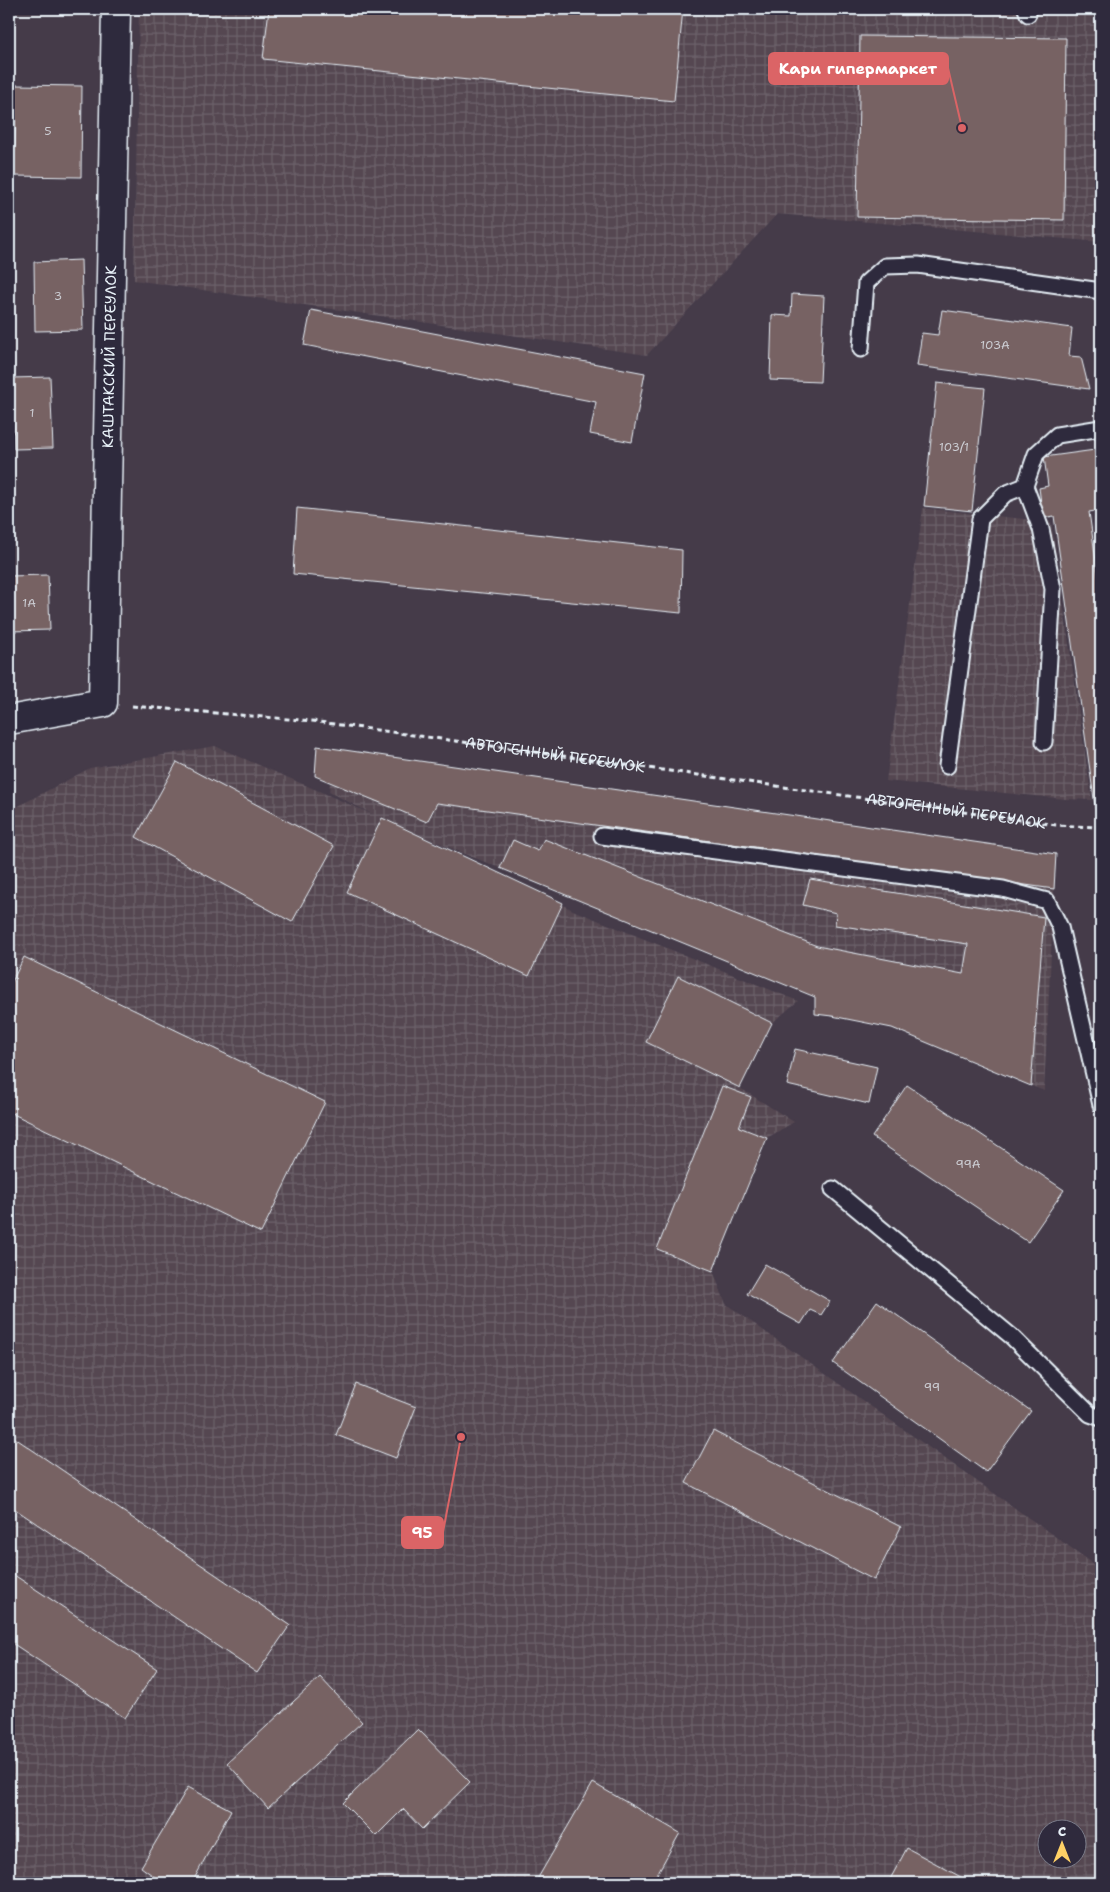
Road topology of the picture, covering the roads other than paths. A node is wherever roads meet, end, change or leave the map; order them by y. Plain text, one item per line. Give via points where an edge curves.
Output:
1 (116, 9) edge
2 (1101, 291) edge
3 (861, 349) dead end
4 (1101, 428) edge
5 (1026, 486) junction
6 (9, 720) edge
7 (1044, 742) dead end
8 (947, 766) dead end
9 (602, 836) dead end
10 (1101, 1106) edge
11 (832, 1189) dead end
12 (1101, 1418) edge

1 - 6 street, КАШТАКСКИЙ ПЕРЕУЛОК via 104,703
2 - 3 lane via 918,265 885,266 866,282
4 - 5 lane via 1057,435 1036,454
5 - 7 lane via 1041,530 1053,589
5 - 8 lane via 1005,494 980,519
9 - 10 lane via 1003,889 1046,901 1060,927
11 - 12 lane via 1010,1336 1090,1414

